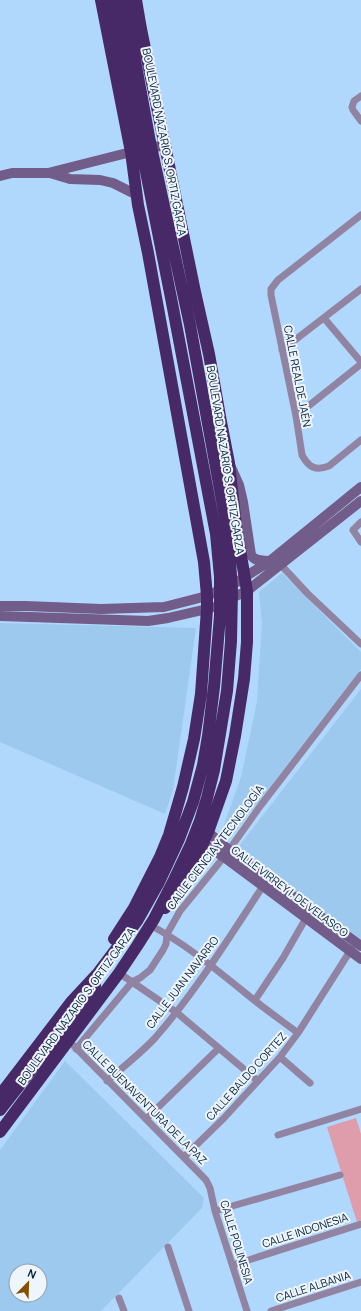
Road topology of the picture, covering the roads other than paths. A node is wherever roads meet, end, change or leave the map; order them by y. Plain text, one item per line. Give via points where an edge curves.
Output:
1 (101, 0) edge
2 (112, 0) edge
3 (124, 0) edge
4 (132, 0) edge
5 (136, 0) edge
6 (141, 29) junction
7 (361, 96) edge
8 (361, 121) edge
9 (165, 145) junction
10 (131, 152) junction
11 (48, 172) junction
12 (0, 176) edge
13 (137, 195) junction
14 (361, 215) edge
15 (361, 289) edge
16 (195, 292) junction
17 (172, 303) junction
18 (324, 318) junction
19 (191, 329) junction
20 (282, 350) junction
21 (166, 358) junction
22 (361, 363) edge
23 (296, 416) junction
24 (361, 440) edge
25 (229, 463) junction
26 (361, 487) edge
27 (361, 501) edge
28 (361, 522) edge
29 (361, 542) edge
30 (238, 545) junction
31 (270, 560) junction
32 (204, 562) junction
33 (281, 564) junction
34 (245, 577) junction
35 (247, 591) junction
36 (207, 596) junction
37 (0, 606) edge
38 (101, 609) junction
39 (207, 610) junction
40 (0, 616) edge
41 (127, 620) junction
42 (205, 629) junction
43 (247, 642) junction
44 (361, 644) edge
45 (361, 675) edge
46 (206, 837) junction
47 (226, 853) junction
48 (263, 886) junction
49 (306, 918) junction
50 (137, 921) junction
51 (152, 922) junction
52 (167, 934) junction
53 (355, 946) edge
54 (361, 959) edge
55 (210, 965) junction
56 (119, 973) junction
57 (132, 982) junction
58 (255, 1000) junction
59 (72, 1001) junction
60 (176, 1012) junction
61 (298, 1033) junction
62 (72, 1045) junction
63 (219, 1048) junction
64 (280, 1057) junction
65 (107, 1081) junction
66 (258, 1081) junction
67 (310, 1083) dead end
68 (0, 1095) edge
69 (361, 1109) edge
70 (0, 1110) edge
71 (146, 1119) junction
72 (0, 1132) edge
73 (278, 1135) dead end
74 (184, 1157) junction
75 (340, 1175) dead end
76 (206, 1180) joint
77 (215, 1211) junction
78 (361, 1224) edge
79 (168, 1247) dead end
80 (233, 1265) junction
81 (361, 1282) edge
82 (120, 1298) dead end
83 (124, 1311) edge
84 (189, 1311) edge
85 (247, 1311) edge
86 (271, 1311) edge

1 - 10 highway
2 - 17 highway, BOULEVARD NAZARIO S. ORTIZ GARZA
3 - 19 highway, BOULEVARD NAZARIO S. ORTIZ GARZA via 150,142
4 - 6 highway
5 - 6 highway
6 - 9 highway
7 - 8 street via 354,101 352,107
9 - 10 main road
9 - 16 highway
10 - 11 main road
10 - 13 highway
11 - 12 main road
11 - 13 main road via 70,179 113,183
13 - 21 highway
14 - 20 street, CALLE REAL DE JAÉN via 278,280 271,289
15 - 18 street
16 - 19 highway
16 - 25 highway via 210,354
17 - 21 highway
17 - 50 highway, BOULEVARD NAZARIO S. ORTIZ GARZA via 216,534 220,577 218,654 199,784 187,822
18 - 20 street
18 - 22 street
19 - 51 highway, BOULEVARD NAZARIO S. ORTIZ GARZA via 225,517 232,606 231,641 220,738 207,798 191,844
20 - 23 street, CALLE REAL DE JAÉN
21 - 32 highway
22 - 23 street
23 - 24 street, CALLE REAL DE JAÉN via 302,456 309,466 329,466
25 - 30 highway
25 - 31 main road via 239,485 251,555 257,560
26 - 31 main road
27 - 33 main road
28 - 29 street via 353,530
30 - 32 highway via 233,557 223,564
30 - 34 highway
31 - 34 main road
32 - 36 highway
33 - 35 main road
33 - 44 street via 307,593
34 - 35 highway
34 - 36 main road
35 - 39 main road
35 - 43 highway
36 - 38 main road via 164,607
36 - 39 highway
37 - 38 main road
38 - 41 main road via 116,613
39 - 41 main road via 148,621
39 - 42 highway
40 - 41 main road
42 - 43 highway via 223,626 239,633
42 - 59 highway via 201,694 194,739 169,835 134,908
43 - 46 highway via 244,679 226,780
45 - 47 street, CALLE CIENCIA Y TECNOLOGÍA
46 - 47 main road, CALLE VIRREY I. DE VELASCO
46 - 51 highway via 179,890
47 - 48 main road, CALLE VIRREY I. DE VELASCO
47 - 52 street, CALLE CIENCIA Y TECNOLOGÍA via 180,911
47 - 53 main road, CALLE VIRREY I. DE VELASCO
48 - 49 main road, CALLE VIRREY I. DE VELASCO
48 - 55 street, CALLE JUAN NAVARRO
49 - 53 main road, CALLE VIRREY I. DE VELASCO
49 - 58 street
50 - 59 highway, BOULEVARD NAZARIO S. ORTIZ GARZA via 98,973
50 - 70 highway via 122,949
51 - 52 street
51 - 56 highway, BOULEVARD NAZARIO S. ORTIZ GARZA
52 - 55 street
52 - 57 street, CALLE CIENCIA Y TECNOLOGÍA via 166,944 150,970
53 - 54 main road, CALLE VIRREY I. DE VELASCO
53 - 61 street, CALLE BALDO CORTEZ
55 - 58 street
55 - 60 street, CALLE JUAN NAVARRO
56 - 57 street
56 - 62 highway, BOULEVARD NAZARIO S. ORTIZ GARZA
57 - 60 street
57 - 62 street, CALLE CIENCIA Y TECNOLOGÍA
58 - 61 street
59 - 68 highway, BOULEVARD NAZARIO S. ORTIZ GARZA
60 - 63 street
60 - 65 street, CALLE JUAN NAVARRO via 153,1039
61 - 64 street, CALLE BALDO CORTEZ
62 - 65 street, CALLE BUENAVENTURA DE LA PAZ
62 - 72 highway, BOULEVARD NAZARIO S. ORTIZ GARZA
63 - 66 street
63 - 71 street
64 - 66 street, CALLE BALDO CORTEZ
64 - 67 street
65 - 71 street, CALLE BUENAVENTURA DE LA PAZ
66 - 74 street, CALLE BALDO CORTEZ
69 - 73 street
71 - 74 street, CALLE BUENAVENTURA DE LA PAZ
74 - 76 street, CALLE BUENAVENTURA DE LA PAZ
75 - 77 street
76 - 77 street, CALLE POLINESIA
77 - 80 street, CALLE POLINESIA
78 - 80 street, CALLE INDONESIA
79 - 84 street
80 - 85 street, CALLE POLINESIA
81 - 86 street, CALLE ALBANIA
82 - 83 street

